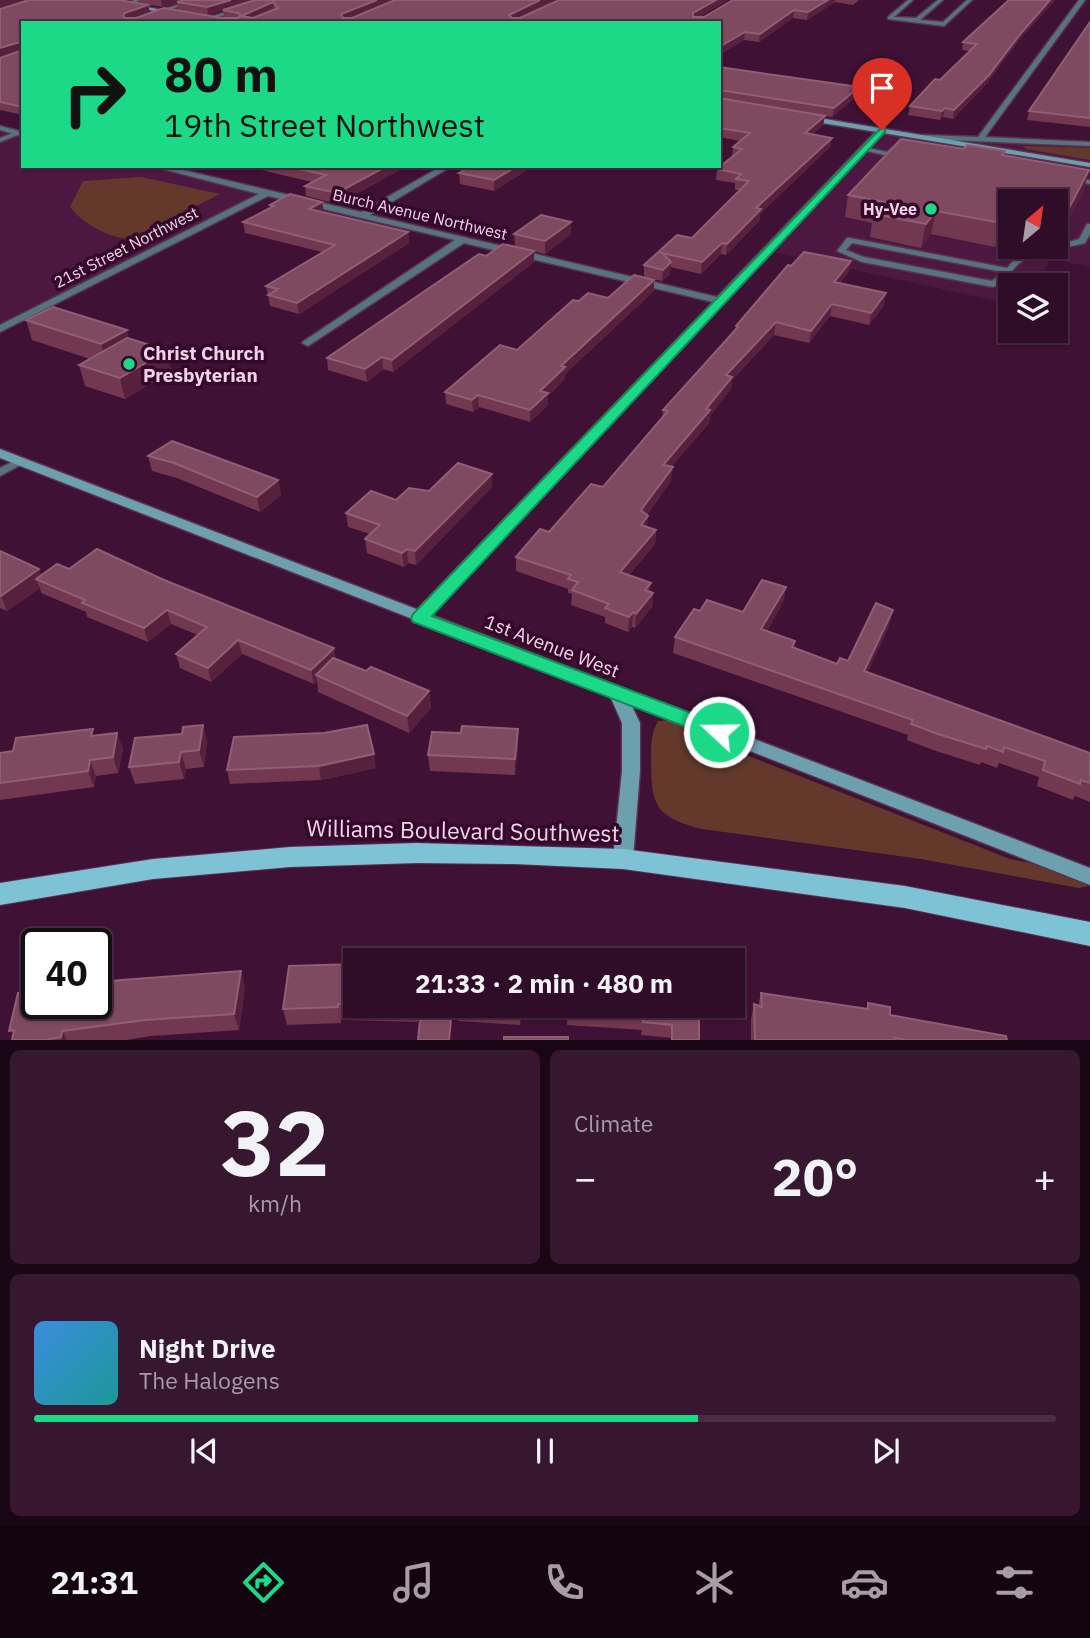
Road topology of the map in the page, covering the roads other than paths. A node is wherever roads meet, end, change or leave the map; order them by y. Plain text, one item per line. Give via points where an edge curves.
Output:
1 (98, 0) edge
2 (138, 0) edge
3 (198, 0) edge
4 (269, 0) edge
5 (911, 0) edge
6 (941, 0) edge
7 (970, 0) edge
8 (1082, 0) edge
9 (128, 5) junction
10 (165, 11) junction
11 (188, 15) edge
12 (148, 17) edge
13 (199, 17) edge
14 (210, 18) junction
15 (223, 21) edge
16 (914, 21) junction
17 (801, 117) edge
18 (0, 128) edge
19 (882, 130) junction
20 (19, 132) edge
21 (926, 137) junction
22 (980, 139) junction
23 (0, 140) edge
24 (1090, 144) edge
25 (864, 149) junction
26 (905, 154) edge
27 (1090, 165) edge
28 (162, 168) edge
29 (192, 168) edge
30 (445, 168) edge
31 (181, 173) junction
32 (1063, 178) edge
33 (1090, 182) edge
34 (267, 193) junction
35 (361, 216) junction
36 (1090, 226) edge
37 (462, 240) junction
38 (1068, 245) edge
39 (1019, 259) edge
40 (1010, 271) junction
41 (720, 302) junction
42 (0, 328) edge
43 (308, 343) dead end
44 (0, 453) edge
45 (20, 461) junction
46 (0, 473) edge
47 (419, 618) junction
48 (617, 693) junction
49 (623, 859) junction
50 (1090, 877) edge
51 (0, 894) edge
52 (1090, 934) edge

1 - 9 street
2 - 9 lane
3 - 10 lane
4 - 14 lane
5 - 16 lane via 890,18
6 - 16 lane
7 - 16 lane via 944,24
8 - 22 street
9 - 10 street
10 - 11 street
10 - 12 street
13 - 14 street
14 - 15 street
17 - 19 street
18 - 20 street
19 - 21 street
19 - 25 street
20 - 23 lane
21 - 22 street
21 - 27 street
22 - 24 street
25 - 26 lane via 890,154 894,149
25 - 41 street
28 - 31 street, Burch Avenue Northwest
29 - 31 street
30 - 35 street
31 - 34 street, Burch Avenue Northwest
32 - 33 lane
34 - 35 street, Burch Avenue Northwest
34 - 42 street, 21st Street Northwest
35 - 37 street, Burch Avenue Northwest
36 - 38 lane via 1082,242
37 - 41 street, Burch Avenue Northwest
37 - 43 street
39 - 40 lane
40 - 40 lane via 993,284 975,283 862,260 841,251 850,240
41 - 47 street
44 - 45 street, 1st Avenue West
45 - 46 lane
45 - 47 street, 1st Avenue West
47 - 48 street, 1st Avenue West
48 - 49 street via 631,723
48 - 50 street, 1st Avenue West
49 - 51 main road, Williams Boulevard Southwest via 445,853 290,857 153,869
49 - 52 main road, Williams Boulevard Southwest via 905,897

